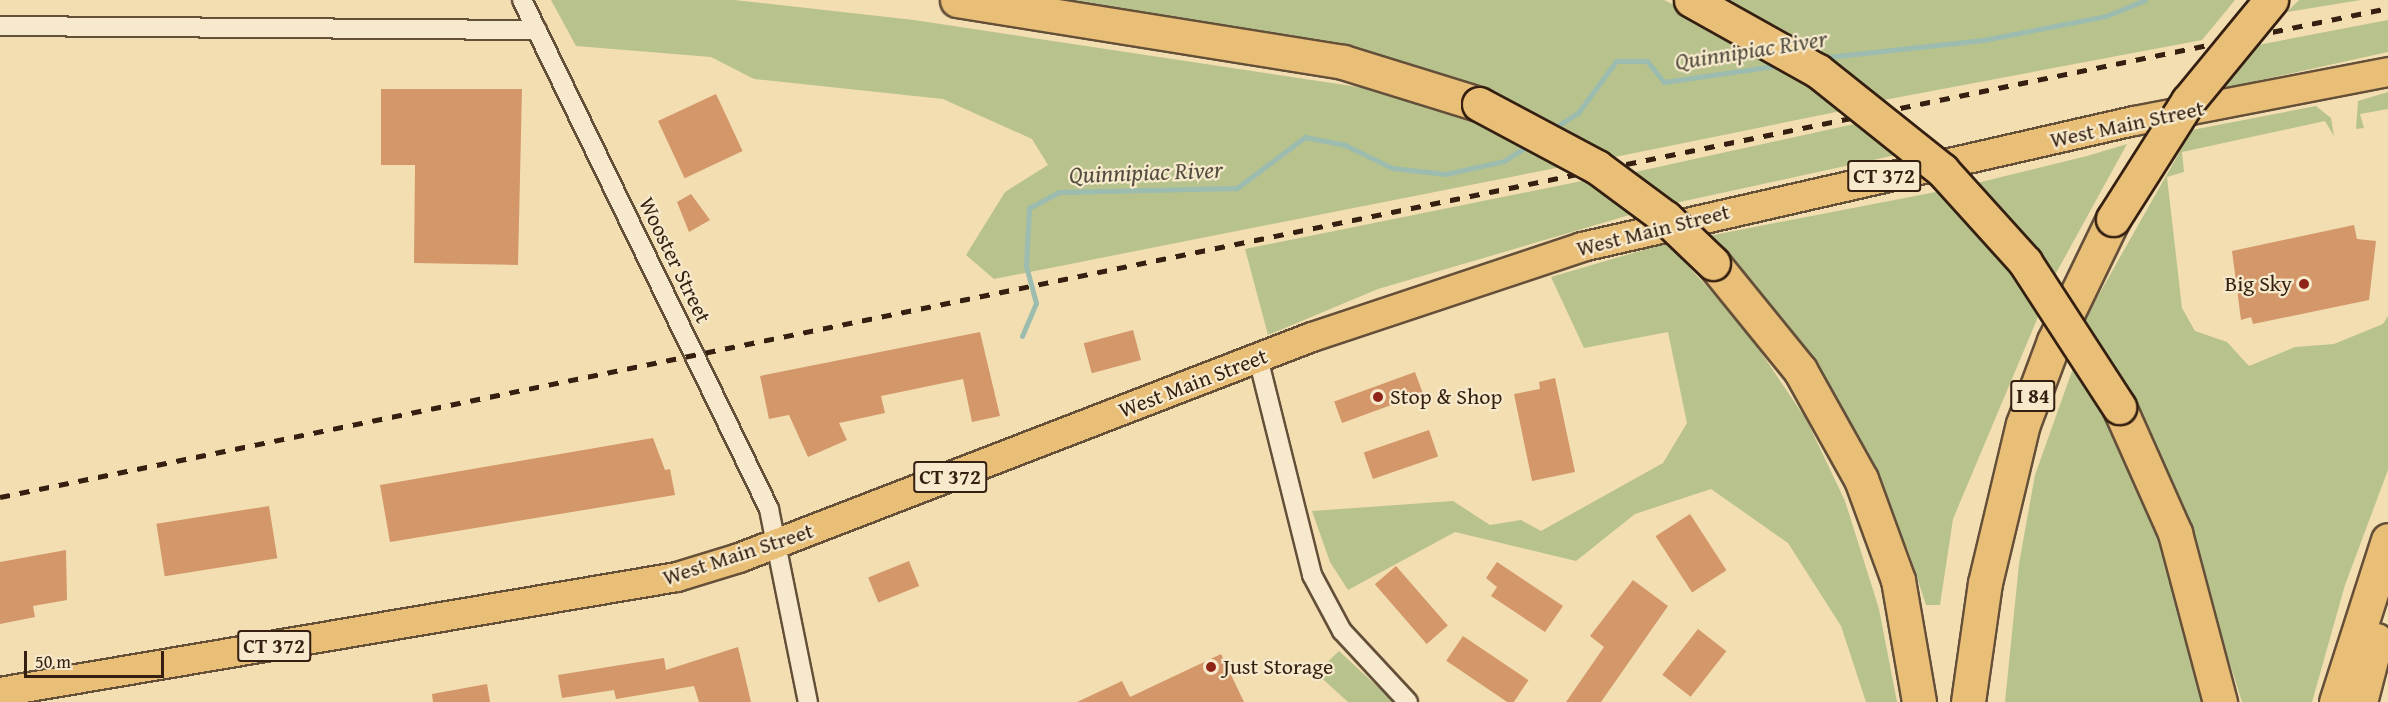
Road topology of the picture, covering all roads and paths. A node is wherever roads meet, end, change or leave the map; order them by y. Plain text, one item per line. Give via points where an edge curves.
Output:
1 (522, 0) edge
2 (957, 0) edge
3 (1691, 0) edge
4 (2271, 0) edge
5 (0, 26) edge
6 (537, 30) junction
7 (2388, 72) edge
8 (1258, 358) junction
9 (2388, 540) edge
10 (779, 543) junction
11 (2388, 586) edge
12 (0, 692) edge
13 (808, 702) edge
14 (1408, 702) edge
15 (1919, 702) edge
16 (1968, 702) edge
17 (2220, 702) edge
18 (2336, 702) edge
19 (2361, 702) edge

1 - 6 street, Wooster Street
2 - 15 highway, bridge via 1343,62 1479,104 1597,167 1713,263 1800,370 1861,479 1898,580
3 - 17 highway, bridge via 1818,71 1942,170 2037,278 2119,407 2175,534
4 - 16 highway, I 84, bridge via 2188,101 2113,219 2054,341 2023,424 1985,584
5 - 6 street
6 - 10 street, Wooster Street via 764,499
7 - 8 main road, West Main Street / CT 372 via 1686,220 1482,277
8 - 10 main road, West Main Street / CT 372
8 - 14 street via 1312,574 1342,631
9 - 18 highway
10 - 12 main road, West Main Street / CT 372 via 631,587
10 - 13 street, Wooster Street via 779,575
11 - 19 highway

